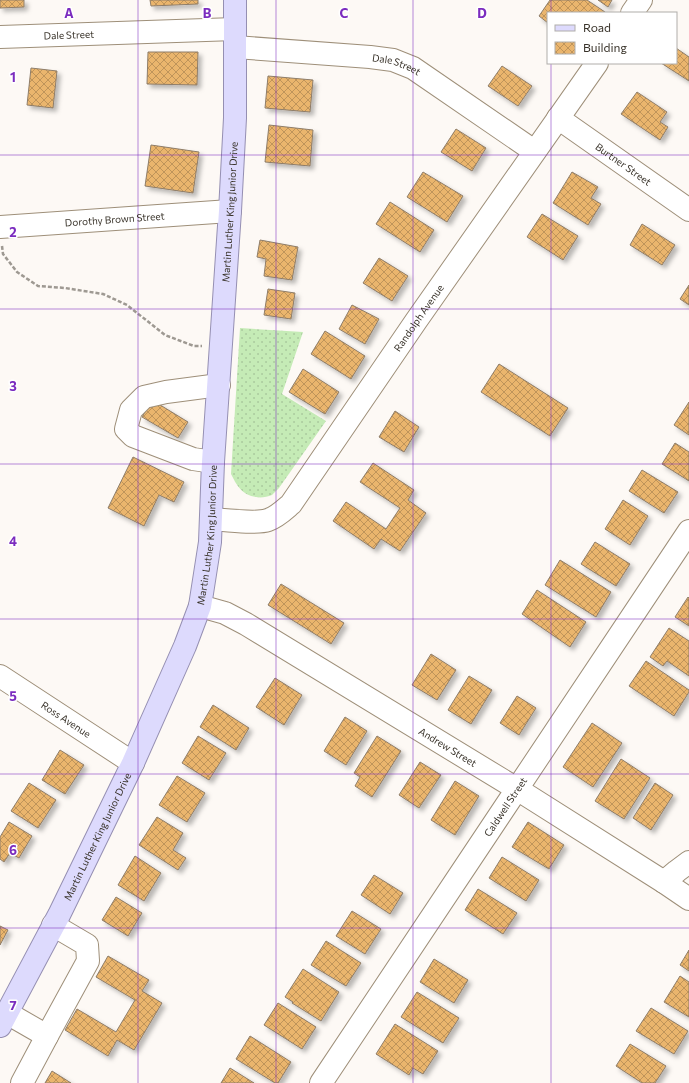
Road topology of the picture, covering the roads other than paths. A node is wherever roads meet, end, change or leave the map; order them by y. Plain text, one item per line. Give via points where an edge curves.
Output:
1 (235, 0) edge
2 (641, 0) edge
3 (633, 12) edge
4 (0, 37) edge
5 (235, 38) junction
6 (595, 64) edge
7 (558, 118) junction
8 (534, 151) junction
9 (689, 210) edge
10 (230, 212) junction
11 (0, 227) edge
12 (219, 385) junction
13 (213, 462) junction
14 (211, 519) junction
15 (689, 531) edge
16 (200, 606) junction
17 (0, 676) edge
18 (133, 764) junction
19 (517, 789) junction
20 (689, 862) edge
21 (664, 882) junction
22 (689, 899) edge
23 (54, 925) junction
24 (4, 1019) edge
25 (47, 1036) junction
26 (22, 1083) edge
27 (321, 1083) edge

1 - 5 main road, Martin Luther King Junior Drive
2 - 3 street
4 - 5 street, Dale Street
5 - 8 street, Dale Street via 393,60 413,68
5 - 10 main road, Martin Luther King Junior Drive via 235,118
6 - 7 street, Randolph Avenue
7 - 8 street, Randolph Avenue
7 - 9 street, Burtner Street
8 - 14 street, Randolph Avenue via 291,504 280,514 267,520
10 - 11 street, Dorothy Brown Street
10 - 12 main road, Martin Luther King Junior Drive
12 - 13 main road, Martin Luther King Junior Drive
12 - 13 street via 144,397 131,410 126,429 133,436 193,459
13 - 14 main road, Martin Luther King Junior Drive
14 - 16 main road, Martin Luther King Junior Drive
15 - 19 street, Caldwell Street
16 - 18 main road, Martin Luther King Junior Drive
16 - 19 street, Andrew Street via 225,613 246,624
17 - 18 street, Ross Avenue
18 - 23 main road, Martin Luther King Junior Drive
19 - 21 street, Andrew Street
19 - 27 street, Caldwell Street
20 - 21 street
21 - 22 street, Andrew Street
23 - 24 main road, Martin Luther King Junior Drive
23 - 25 street via 87,945 88,961
24 - 25 street
25 - 26 street

